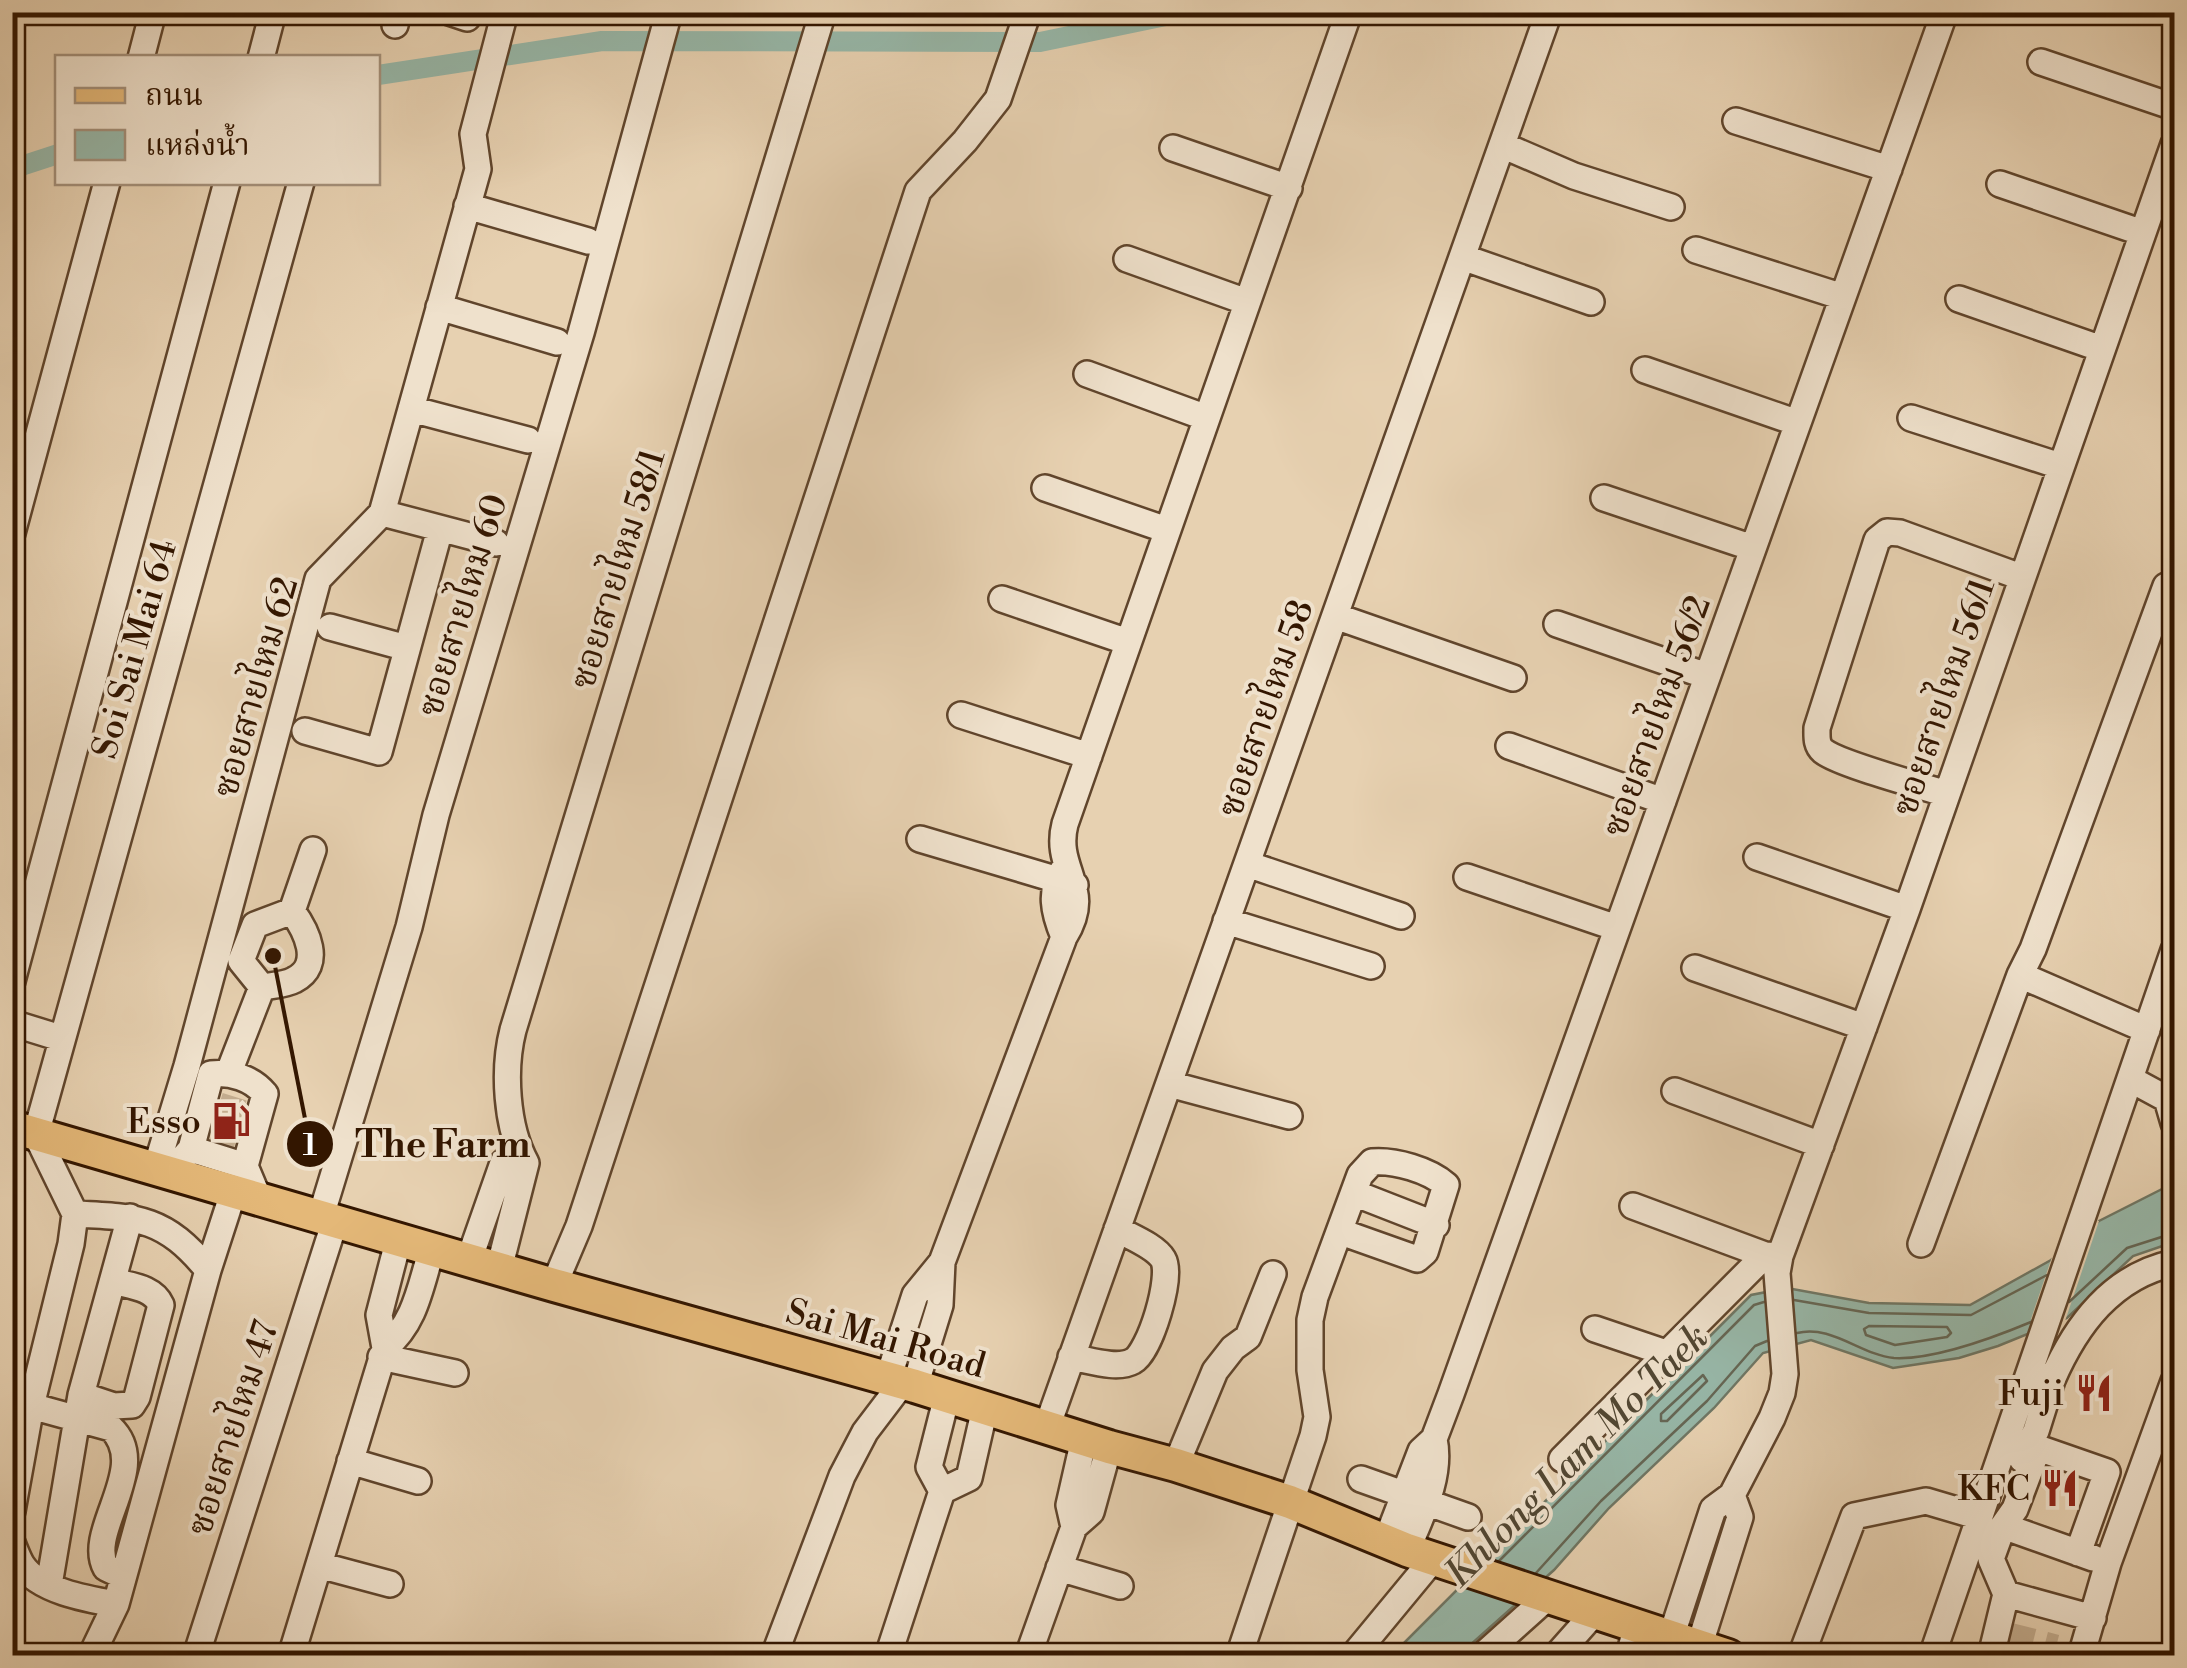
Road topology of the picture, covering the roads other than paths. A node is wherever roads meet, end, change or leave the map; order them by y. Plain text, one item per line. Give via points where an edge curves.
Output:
1 (153, 12) edge
2 (273, 12) edge
3 (505, 12) edge
4 (1028, 12) edge
5 (1349, 12) edge
6 (1549, 12) edge
7 (822, 14) edge
8 (668, 15) edge
9 (1943, 18) dead end
10 (142, 55) edge
11 (262, 55) edge
12 (2040, 62) dead end
13 (2174, 107) edge
14 (1736, 121) dead end
15 (2174, 144) edge
16 (1502, 145) junction
17 (1173, 148) dead end
18 (1889, 169) junction
19 (2000, 184) dead end
20 (107, 185) edge
21 (226, 185) edge
22 (300, 185) edge
23 (1288, 188) junction
24 (467, 206) junction
25 (1671, 206) dead end
26 (2143, 233) junction
27 (588, 241) dead end
28 (1696, 250) dead end
29 (1462, 257) junction
30 (1127, 260) dead end
31 (1843, 298) junction
32 (1959, 298) dead end
33 (1247, 302) junction
34 (1591, 302) dead end
35 (439, 307) junction
36 (558, 342) dead end
37 (2102, 349) junction
38 (1645, 370) dead end
39 (1087, 374) dead end
40 (410, 409) junction
41 (1207, 418) junction
42 (1910, 418) dead end
43 (1798, 423) junction
44 (528, 440) dead end
45 (2060, 466) junction
46 (1045, 488) dead end
47 (1604, 498) dead end
48 (382, 513) junction
49 (440, 528) junction
50 (1167, 530) junction
51 (12, 533) edge
52 (496, 544) dead end
53 (1753, 548) junction
54 (2020, 578) junction
55 (2166, 586) dead end
56 (1002, 599) dead end
57 (1335, 616) junction
58 (1558, 624) dead end
59 (330, 627) dead end
60 (1128, 642) junction
61 (407, 648) junction
62 (1707, 676) junction
63 (1513, 678) dead end
64 (961, 715) dead end
65 (306, 731) dead end
66 (1508, 746) dead end
67 (1089, 756) junction
68 (1947, 794) junction
69 (1662, 800) junction
70 (920, 840) dead end
71 (314, 850) dead end
72 (1757, 857) dead end
73 (1247, 864) junction
74 (1467, 877) dead end
75 (1066, 878) junction
76 (1906, 909) junction
77 (292, 911) junction
78 (1401, 916) dead end
79 (1226, 921) junction
80 (1617, 928) junction
81 (2174, 950) edge
82 (1371, 966) dead end
83 (1695, 968) dead end
84 (2020, 975) junction
85 (12, 982) edge
86 (262, 987) junction
87 (12, 1023) edge
88 (1864, 1027) junction
89 (2148, 1030) junction
90 (54, 1036) dead end
91 (229, 1072) junction
92 (2130, 1080) junction
93 (1169, 1084) junction
94 (1675, 1091) dead end
95 (1289, 1116) dead end
96 (2174, 1123) edge
97 (24, 1130) edge
98 (1821, 1146) junction
99 (185, 1150) junction
100 (246, 1168) junction
101 (1354, 1194) junction
102 (1633, 1206) dead end
103 (75, 1214) junction
104 (130, 1217) junction
105 (328, 1219) junction
106 (1436, 1225) junction
107 (1117, 1229) junction
108 (1341, 1232) junction
109 (399, 1238) junction
110 (1921, 1244) dead end
111 (432, 1249) junction
112 (1774, 1261) junction
113 (2174, 1262) edge
114 (484, 1265) junction
115 (208, 1270) junction
116 (1273, 1274) dead end
117 (113, 1281) junction
118 (554, 1285) junction
119 (1594, 1329) dead end
120 (383, 1353) junction
121 (1669, 1354) junction
122 (1071, 1357) junction
123 (454, 1372) dead end
124 (2041, 1376) junction
125 (2174, 1381) edge
126 (902, 1382) junction
127 (947, 1396) junction
128 (31, 1406) junction
129 (79, 1407) junction
130 (985, 1408) junction
131 (1047, 1427) junction
132 (1096, 1443) junction
133 (1562, 1459) dead end
134 (350, 1461) junction
135 (1176, 1465) junction
136 (1361, 1479) dead end
137 (418, 1481) dead end
138 (942, 1490) junction
139 (1415, 1497) junction
140 (1290, 1502) junction
141 (12, 1511) edge
142 (1468, 1516) dead end
143 (1991, 1522) junction
144 (12, 1543) edge
145 (2078, 1553) junction
146 (1422, 1554) junction
147 (2108, 1563) junction
148 (319, 1565) junction
149 (1059, 1568) junction
150 (123, 1576) junction
151 (390, 1584) dead end
152 (48, 1585) junction
153 (1120, 1586) dead end
154 (1545, 1594) junction
155 (2006, 1594) junction
156 (116, 1604) junction
157 (1596, 1611) junction
158 (2092, 1618) junction
159 (1633, 1640) edge
160 (1999, 1641) edge
161 (1700, 1646) edge
162 (2056, 1647) dead end
163 (1031, 1655) edge
164 (2081, 1655) edge
165 (91, 1656) edge
166 (196, 1656) edge
167 (291, 1656) edge
168 (774, 1656) edge
169 (888, 1656) edge
170 (1239, 1656) edge
171 (1353, 1656) edge
172 (1482, 1656) edge
173 (1556, 1656) edge
174 (1802, 1656) edge
175 (1932, 1656) edge

1 - 10 street
2 - 11 street
3 - 24 street, ซอยสายไหม 62 via 473,134 478,168
4 - 118 street via 998,99 918,191 579,1226
5 - 23 street
6 - 16 street, ซอยสายไหม 58
7 - 114 street, ซอยสายไหม 58/1 via 513,1030 507,1066 526,1163
8 - 105 street, ซอยสายไหม 60 via 436,816
9 - 18 street, ซอยสายไหม 56/2
12 - 13 street
14 - 18 street
15 - 26 street, ซอยสายไหม 56/1
16 - 25 street
16 - 29 street, ซอยสายไหม 58
17 - 23 street
18 - 31 street, ซอยสายไหม 56/2
19 - 26 street
20 - 51 street
21 - 85 street, Soi Sai Mai 64
22 - 97 street, Soi Sai Mai 64
23 - 33 street
24 - 27 street
24 - 35 street, ซอยสายไหม 62
26 - 37 street, ซอยสายไหม 56/1
28 - 31 street
29 - 34 street
29 - 57 street, ซอยสายไหม 58
30 - 33 street
31 - 43 street, ซอยสายไหม 56/2
32 - 37 street
33 - 41 street
35 - 36 street
35 - 40 street, ซอยสายไหม 62
37 - 45 street, ซอยสายไหม 56/1
38 - 43 street
39 - 41 street
40 - 44 street
40 - 48 street, ซอยสายไหม 62
41 - 50 street
42 - 45 street
43 - 53 street, ซอยสายไหม 56/2
45 - 54 street, ซอยสายไหม 56/1
46 - 50 street
47 - 53 street
48 - 49 street
48 - 99 street, ซอยสายไหม 62 via 318,579 187,1066
49 - 52 street
49 - 61 street
50 - 60 street
53 - 62 street, ซอยสายไหม 56/2
54 - 68 street, ซอยสายไหม 56/1
54 - 68 street via 1900,533 1878,540 1817,742 1842,759
55 - 84 street
56 - 60 street
57 - 63 street
57 - 73 street, ซอยสายไหม 58
58 - 62 street
59 - 61 street
60 - 67 street
61 - 65 street via 378,752
62 - 69 street, ซอยสายไหม 56/2
64 - 67 street
66 - 69 street
67 - 75 street via 1063,832
68 - 76 street, ซอยสายไหม 56/1
69 - 80 street, ซอยสายไหม 56/2
70 - 75 street
71 - 77 street
72 - 76 street
73 - 78 street
73 - 79 street, ซอยสายไหม 58
74 - 80 street
75 - 126 street via 1077,912 942,1262 940,1306
76 - 88 street, ซอยสายไหม 56/1
77 - 86 street via 255,925 245,944 240,961
77 - 86 street via 308,932 305,969 296,980
79 - 82 street
79 - 93 street, ซอยสายไหม 58
80 - 139 street, ซอยสายไหม 56/2 via 1434,1439 1438,1456
81 - 89 street
83 - 88 street
84 - 89 street
84 - 110 street
86 - 91 street
87 - 90 street
88 - 98 street, ซอยสายไหม 56/1
89 - 92 street
91 - 99 street via 211,1074 212,1103
91 - 100 street via 265,1094 253,1116
92 - 96 street via 2167,1099
92 - 124 street via 2047,1324
93 - 95 street
93 - 107 street, ซอยสายไหม 58
94 - 98 street
97 - 99 main road, Sai Mai Road
97 - 103 street
98 - 112 street, ซอยสายไหม 56/1
99 - 100 main road, Sai Mai Road
100 - 105 main road, Sai Mai Road
100 - 115 street
101 - 106 street
101 - 106 street via 1372,1162 1387,1160 1436,1177 1447,1189
101 - 108 street
102 - 112 street
103 - 104 street
103 - 128 street
104 - 115 street via 186,1243
104 - 117 street
105 - 109 main road, Sai Mai Road
105 - 166 street, ซอยสายไหม 47
106 - 108 street via 1418,1260
107 - 122 street, ซอยสายไหม 58
107 - 122 street via 1166,1262 1168,1278 1145,1350 1121,1365
108 - 140 street via 1310,1320 1317,1417
109 - 111 main road, Sai Mai Road
109 - 120 street via 379,1315
111 - 114 main road, Sai Mai Road
111 - 120 street via 412,1316
112 - 121 street
112 - 161 street via 1784,1374 1772,1418 1732,1495 1740,1517
113 - 124 street via 2123,1282
114 - 118 main road, Sai Mai Road
115 - 150 street
116 - 135 street via 1248,1337 1214,1372
117 - 129 street
117 - 129 street via 149,1291 161,1305 137,1397 132,1405
118 - 126 main road, Sai Mai Road
119 - 121 street
120 - 123 street
120 - 134 street
121 - 133 street
122 - 131 street, ซอยสายไหม 58
124 - 143 street
125 - 147 street
126 - 127 main road, Sai Mai Road
126 - 168 street via 864,1432 842,1476
127 - 130 main road, Sai Mai Road
127 - 138 street via 929,1468
128 - 129 street
128 - 141 street
129 - 150 street via 121,1437 126,1451 101,1553 106,1568
129 - 152 street
130 - 131 main road, Sai Mai Road
130 - 138 street via 969,1478
131 - 132 main road, Sai Mai Road
132 - 135 main road, Sai Mai Road
132 - 149 street via 1092,1512 1074,1527
134 - 137 street
134 - 148 street
135 - 140 main road, Sai Mai Road
136 - 139 street
138 - 169 street
139 - 142 street
139 - 146 street, ซอยสายไหม 56/2
140 - 146 main road, Sai Mai Road
140 - 170 street
143 - 145 street
143 - 145 street via 2015,1509 2038,1448 2107,1472
143 - 155 street via 1992,1560
143 - 174 street via 1926,1501 1854,1516
143 - 175 street
144 - 152 street via 23,1567
145 - 147 street
146 - 154 main road, Sai Mai Road
146 - 171 street, ซอยสายไหม 56/2
147 - 158 street
148 - 151 street
148 - 167 street
149 - 153 street
149 - 163 street
150 - 156 street
152 - 156 street
154 - 157 main road, Sai Mai Road
154 - 172 street
155 - 158 street
155 - 160 street
156 - 165 street
157 - 159 main road, Sai Mai Road
157 - 173 street
158 - 164 street
159 - 161 main road, Sai Mai Road
162 - 164 street

